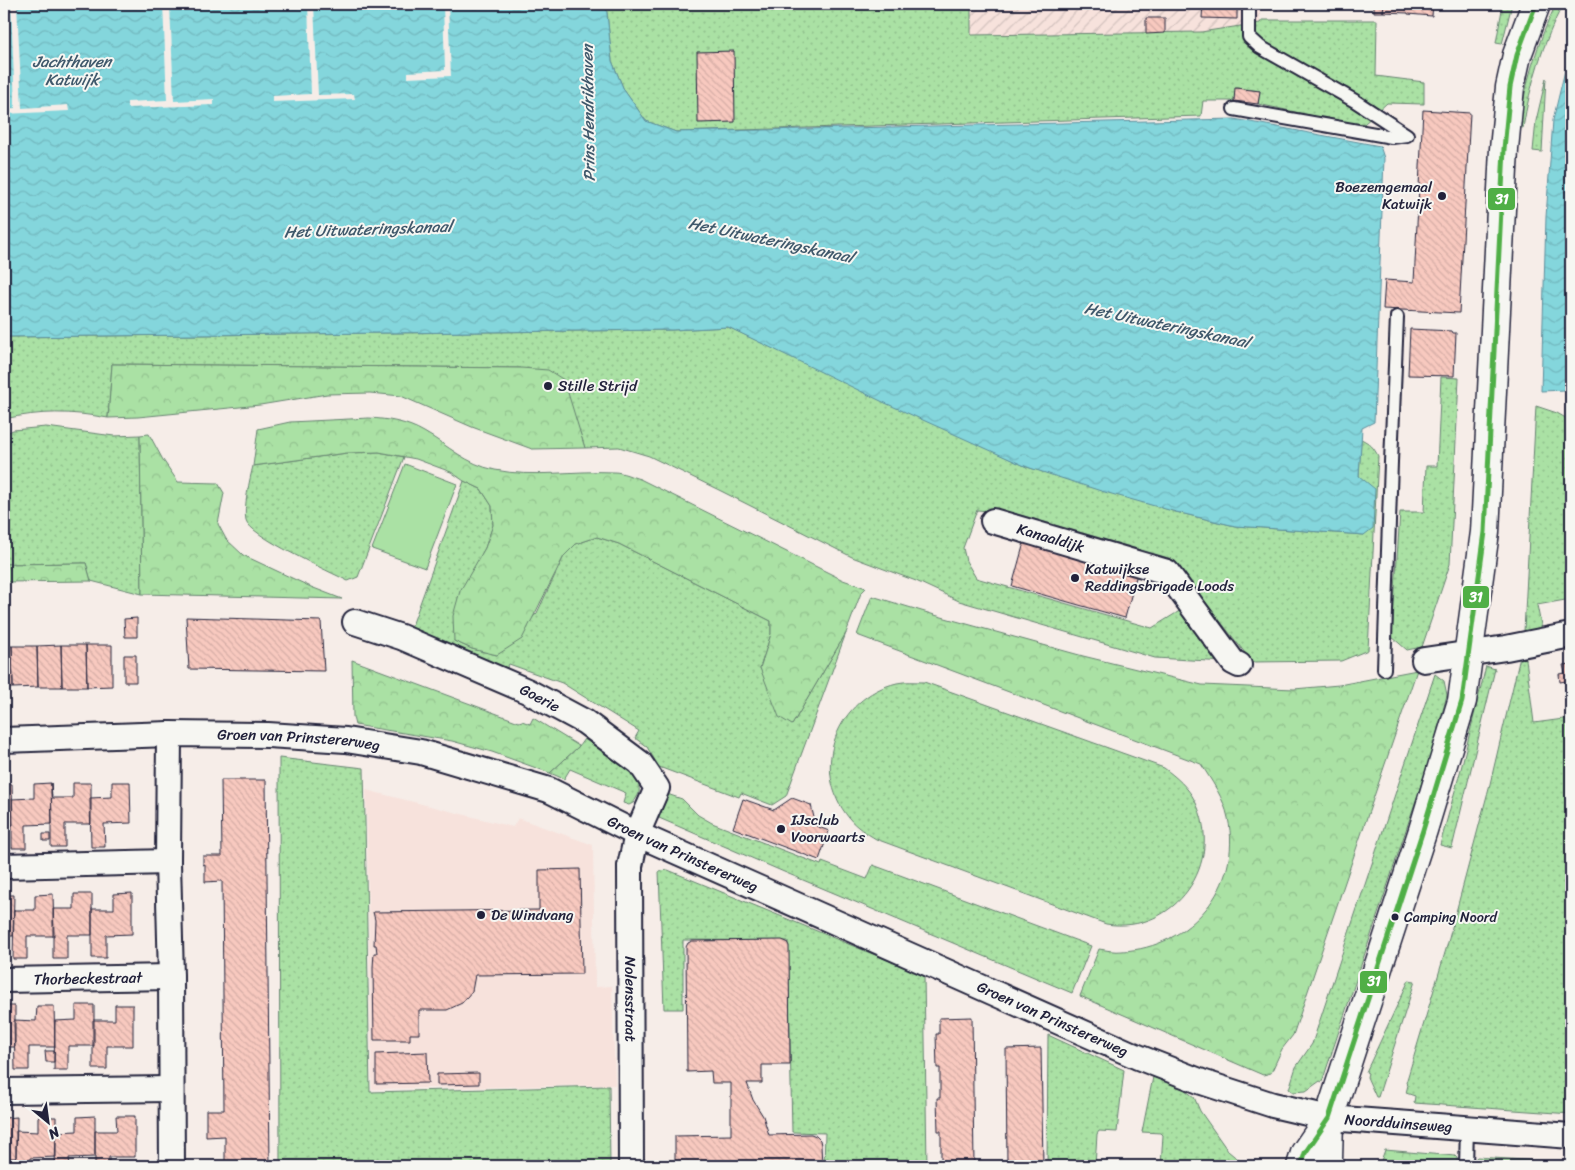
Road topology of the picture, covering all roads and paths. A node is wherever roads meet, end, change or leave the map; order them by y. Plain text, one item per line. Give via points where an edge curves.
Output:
1 (1249, 4) edge
2 (1536, 4) edge
3 (1234, 109) dead end
4 (1398, 317) dead end
5 (993, 521) dead end
6 (355, 622) dead end
7 (1571, 635) edge
8 (1469, 652) junction
9 (1424, 660) dead end
10 (1239, 665) dead end
11 (1384, 668) dead end
12 (169, 734) junction
13 (4, 740) edge
14 (638, 834) junction
15 (168, 862) junction
16 (4, 866) edge
17 (171, 977) junction
18 (4, 980) edge
19 (171, 1088) junction
20 (4, 1091) edge
21 (1329, 1118) junction
22 (1467, 1128) junction
23 (1571, 1136) edge
24 (172, 1166) edge
25 (632, 1166) edge
26 (1301, 1166) edge
27 (1326, 1166) edge
28 (1466, 1166) edge

1 - 3 lane via 1249,37 1260,47 1407,135 1392,137
2 - 8 street via 1517,55 1510,87 1504,149 1485,532
4 - 11 lane
5 - 10 street, Kanaaldijk via 1167,572 1233,662
6 - 14 street, Goerie via 527,691 585,722 640,763 657,788
7 - 8 street
8 - 9 street
8 - 21 street via 1462,701 1424,830
12 - 13 street, Groen van Prinstererweg
12 - 14 street, Groen van Prinstererweg via 268,735 352,741 422,752 549,790
12 - 15 street
14 - 21 street, Groen van Prinstererweg via 1138,1057 1273,1106
14 - 25 street, Nolensstraat via 630,866
15 - 16 street
15 - 17 street
17 - 18 street, Thorbeckestraat
17 - 19 street
19 - 20 street
19 - 24 street
21 - 22 street, Noordduinseweg
21 - 26 street via 1305,1153
21 - 27 street
22 - 23 street, Noordduinseweg
22 - 28 lane, Noordduinseweg

